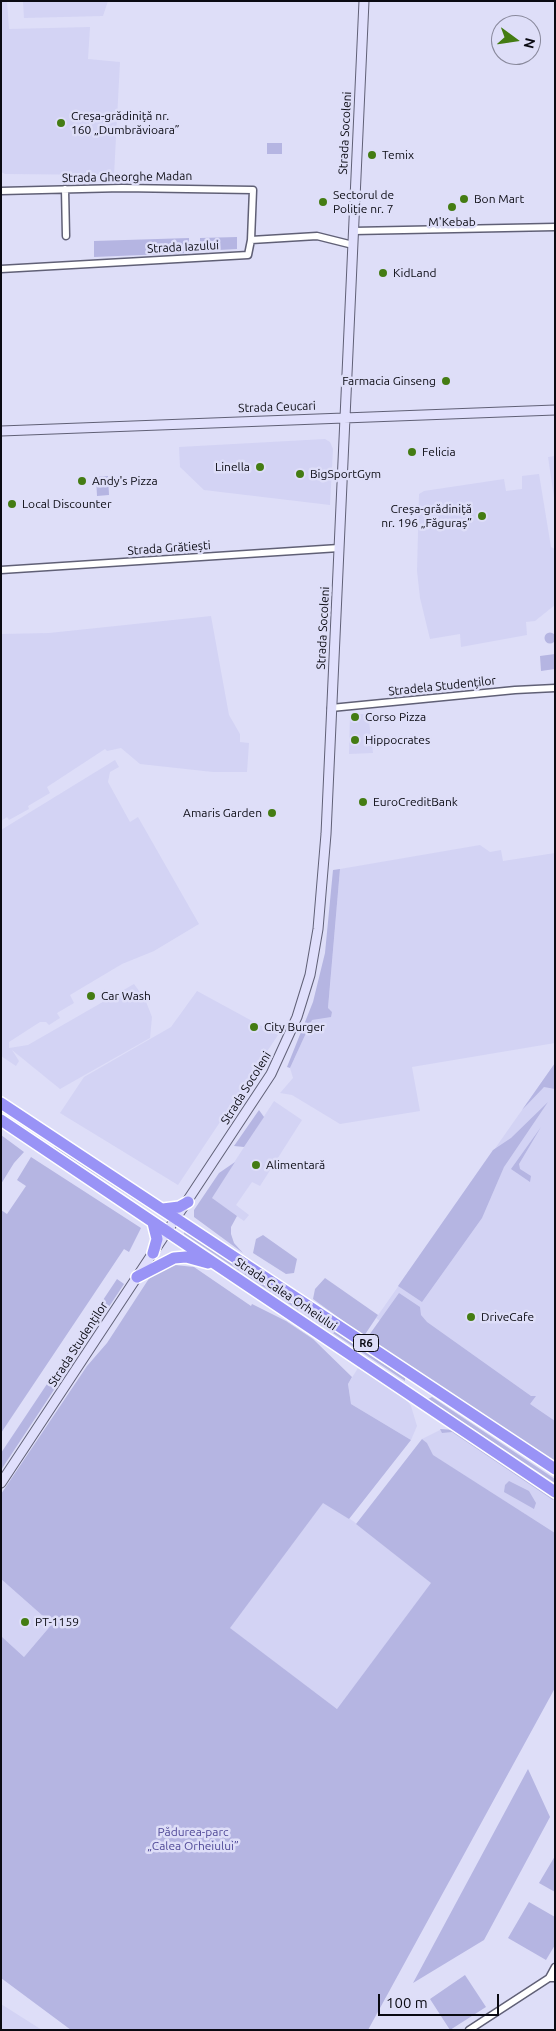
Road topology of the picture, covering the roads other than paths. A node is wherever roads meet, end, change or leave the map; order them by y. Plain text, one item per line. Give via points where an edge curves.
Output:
1 (364, 1) edge
2 (65, 189) junction
3 (1, 190) edge
4 (555, 227) edge
5 (353, 231) junction
6 (66, 236) dead end
7 (251, 240) junction
8 (353, 245) junction
9 (1, 269) edge
10 (555, 410) edge
11 (344, 416) junction
12 (1, 431) edge
13 (339, 548) junction
14 (1, 570) edge
15 (555, 688) edge
16 (331, 708) junction
17 (1, 1103) edge
18 (1, 1120) edge
19 (188, 1202) junction
20 (163, 1209) junction
21 (177, 1219) junction
22 (153, 1223) junction
23 (168, 1232) junction
24 (153, 1253) junction
25 (220, 1266) junction
26 (137, 1277) junction
27 (424, 1382) junction
28 (415, 1397) junction
29 (555, 1470) edge
30 (1, 1483) edge
31 (555, 1492) edge
32 (555, 1967) edge
33 (552, 1978) edge
34 (469, 2030) edge

1 - 5 main road, Strada Socoleni
2 - 3 street, Strada Gheorghe Madan
2 - 6 street
2 - 7 street, Strada Gheorghe Madan via 253,190
4 - 5 street
5 - 8 main road, Strada Socoleni
7 - 8 street via 317,236
7 - 9 street, Strada Iazului via 248,255
8 - 11 main road, Strada Socoleni
10 - 11 main road, Strada Ceucari
11 - 12 main road, Strada Ceucari
11 - 13 main road, Strada Socoleni
13 - 14 street, Strada Grătiești
13 - 16 main road, Strada Socoleni
15 - 16 street, Stradela Studenților
16 - 19 main road, Strada Socoleni via 321,898 314,954 304,997 290,1037 271,1074
17 - 20 highway, Strada Calea Orheiului / R6
18 - 22 highway, Strada Calea Orheiului / R6
19 - 20 highway
19 - 21 main road, Strada Socoleni
20 - 21 highway, Strada Calea Orheiului / R6
21 - 23 main road, Strada Studenților
21 - 27 highway, Strada Calea Orheiului / R6
22 - 23 highway, Strada Calea Orheiului / R6
22 - 24 highway via 157,1239
23 - 24 main road, Strada Studenților
23 - 25 highway, Strada Calea Orheiului / R6
24 - 26 main road, Strada Studenților
25 - 26 highway via 178,1258
25 - 28 highway, Strada Calea Orheiului / R6
26 - 30 main road, Strada Studenților
27 - 28 highway
27 - 29 highway, Strada Calea Orheiului / R6
28 - 31 highway, Strada Calea Orheiului / R6
32 - 33 street
33 - 34 street

